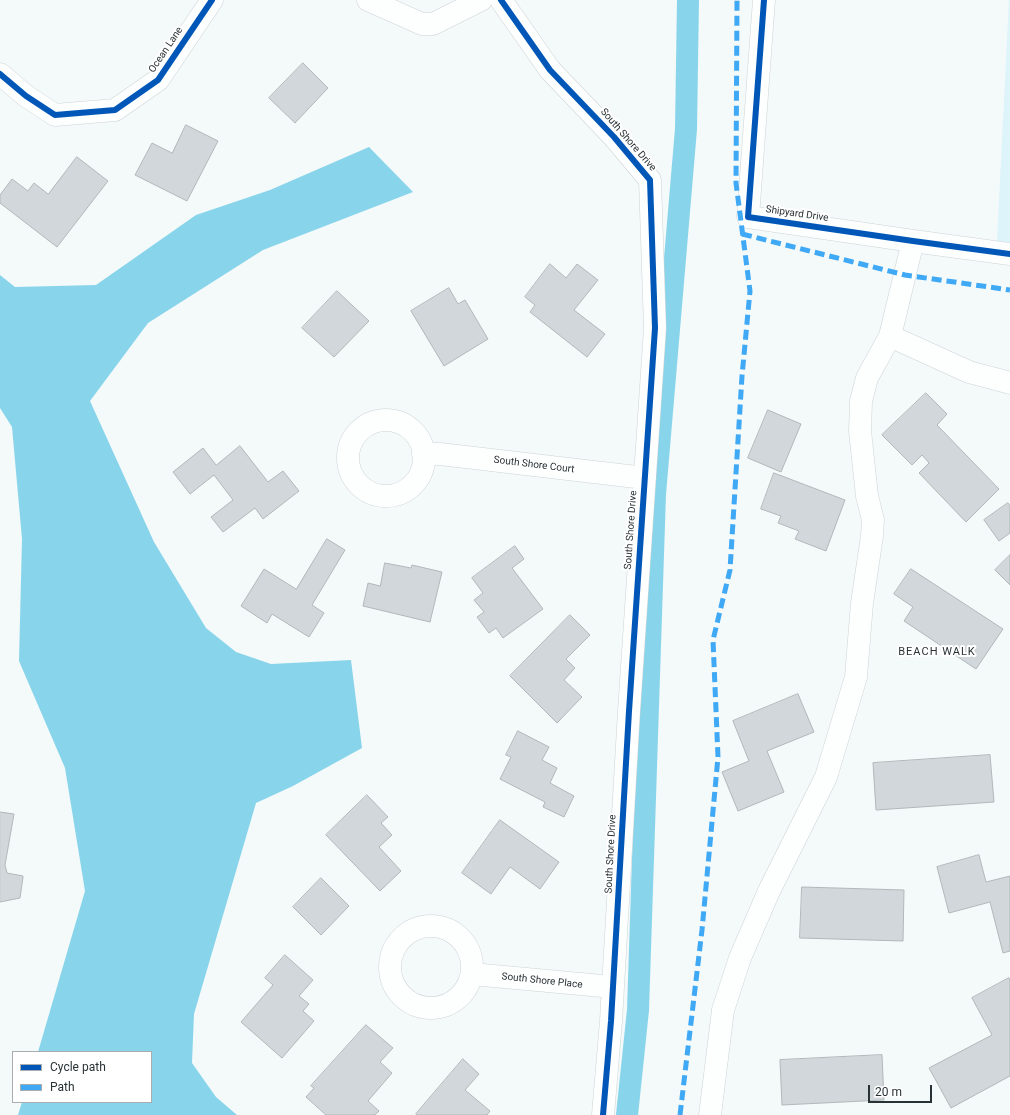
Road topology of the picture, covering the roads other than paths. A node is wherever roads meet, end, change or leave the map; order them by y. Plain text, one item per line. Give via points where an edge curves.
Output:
1 (212, 0) edge
2 (368, 0) edge
3 (481, 0) edge
4 (501, 0) edge
5 (764, 0) edge
6 (0, 74) edge
7 (913, 241) junction
8 (1010, 254) edge
9 (890, 336) junction
10 (1010, 383) edge
11 (424, 454) dead end
12 (645, 478) junction
13 (472, 974) dead end
14 (613, 987) junction
15 (603, 1115) edge
16 (710, 1115) edge

1 - 6 street, Ocean Lane via 158,80 115,110 55,114 26,96
2 - 3 street via 422,24 433,24
4 - 12 street, South Shore Drive via 550,70 614,136 650,180 655,328
5 - 7 street, Shipyard Drive via 748,217
7 - 8 street, Shipyard Drive
7 - 9 street
9 - 10 street via 969,372
9 - 16 street via 867,378 861,401 860,431 872,536 862,603 856,676 826,777 769,891 740,958 723,1010
11 - 12 street, South Shore Court
12 - 14 street, South Shore Drive
13 - 14 street, South Shore Place
14 - 15 street, South Shore Drive

